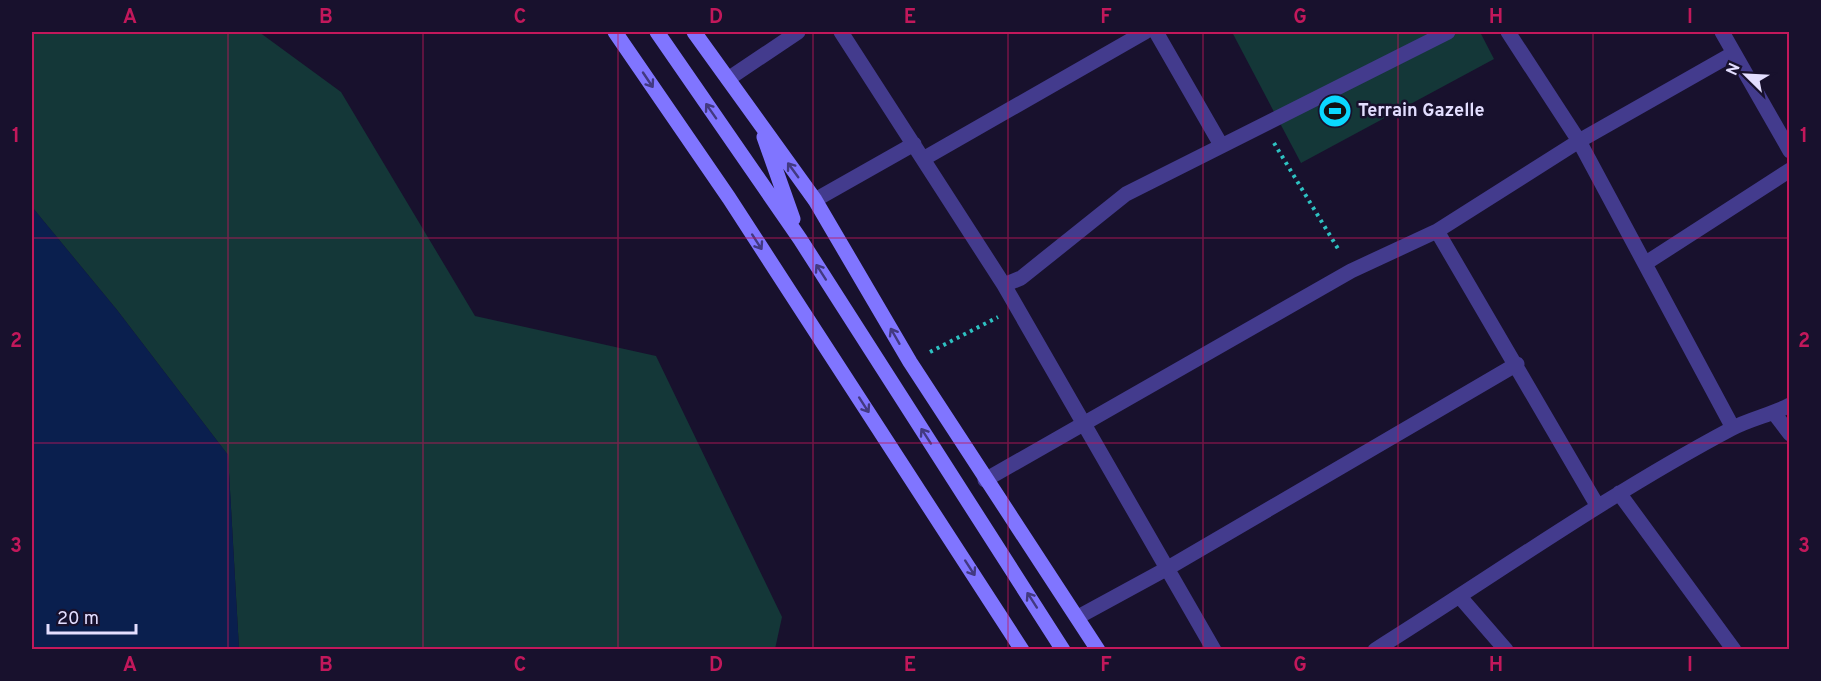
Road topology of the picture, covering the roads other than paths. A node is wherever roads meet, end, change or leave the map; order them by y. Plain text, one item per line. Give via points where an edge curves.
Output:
1 (615, 32) edge
2 (657, 32) edge
3 (694, 32) edge
4 (798, 32) edge
5 (841, 32) edge
6 (1145, 32) edge
7 (1155, 32) edge
8 (1448, 32) edge
9 (1508, 32) edge
10 (1722, 32) edge
11 (1734, 53) junction
12 (728, 79) junction
13 (759, 122) junction
14 (1579, 141) junction
15 (914, 144) junction
16 (1221, 146) junction
17 (1790, 151) edge
18 (923, 159) junction
19 (1790, 170) edge
20 (815, 200) junction
21 (1437, 231) junction
22 (800, 239) junction
23 (1646, 262) junction
24 (1004, 285) junction
25 (1517, 364) junction
26 (1790, 405) edge
27 (1774, 413) junction
28 (1083, 424) junction
29 (1733, 428) junction
30 (1790, 434) edge
31 (985, 480) junction
32 (1619, 492) junction
33 (1597, 505) junction
34 (1168, 568) junction
35 (1460, 597) junction
36 (1078, 617) junction
37 (1022, 650) edge
38 (1063, 650) edge
39 (1098, 650) edge
40 (1214, 650) edge
41 (1375, 650) edge
42 (1506, 650) edge
43 (1734, 650) edge

1 -> 37 main road via 735,208
22 -> 2 main road
3 - 12 main road
4 - 12 street
5 - 15 street
6 - 18 street
7 - 16 street
8 - 16 street
9 - 14 street
10 - 11 street
11 - 14 street
11 - 17 street
12 - 13 main road
20 -> 13 main road
13 - 22 main road
14 - 21 street
14 - 23 street
15 - 18 street
15 - 20 street
16 - 24 street via 1126,194 1021,278
18 - 24 street
19 - 23 street
31 -> 20 main road
21 - 25 street
21 - 28 street via 1351,271
38 -> 22 main road
23 - 29 street
24 - 28 street
25 - 33 street
25 - 34 street
26 - 27 street
27 - 29 street
27 - 30 street
28 - 31 street
28 - 34 street
29 - 32 street
31 - 36 main road
32 - 33 street
32 - 43 street
33 - 35 street
34 - 36 street
34 - 40 street
35 - 41 street
35 - 42 street
36 - 39 main road

